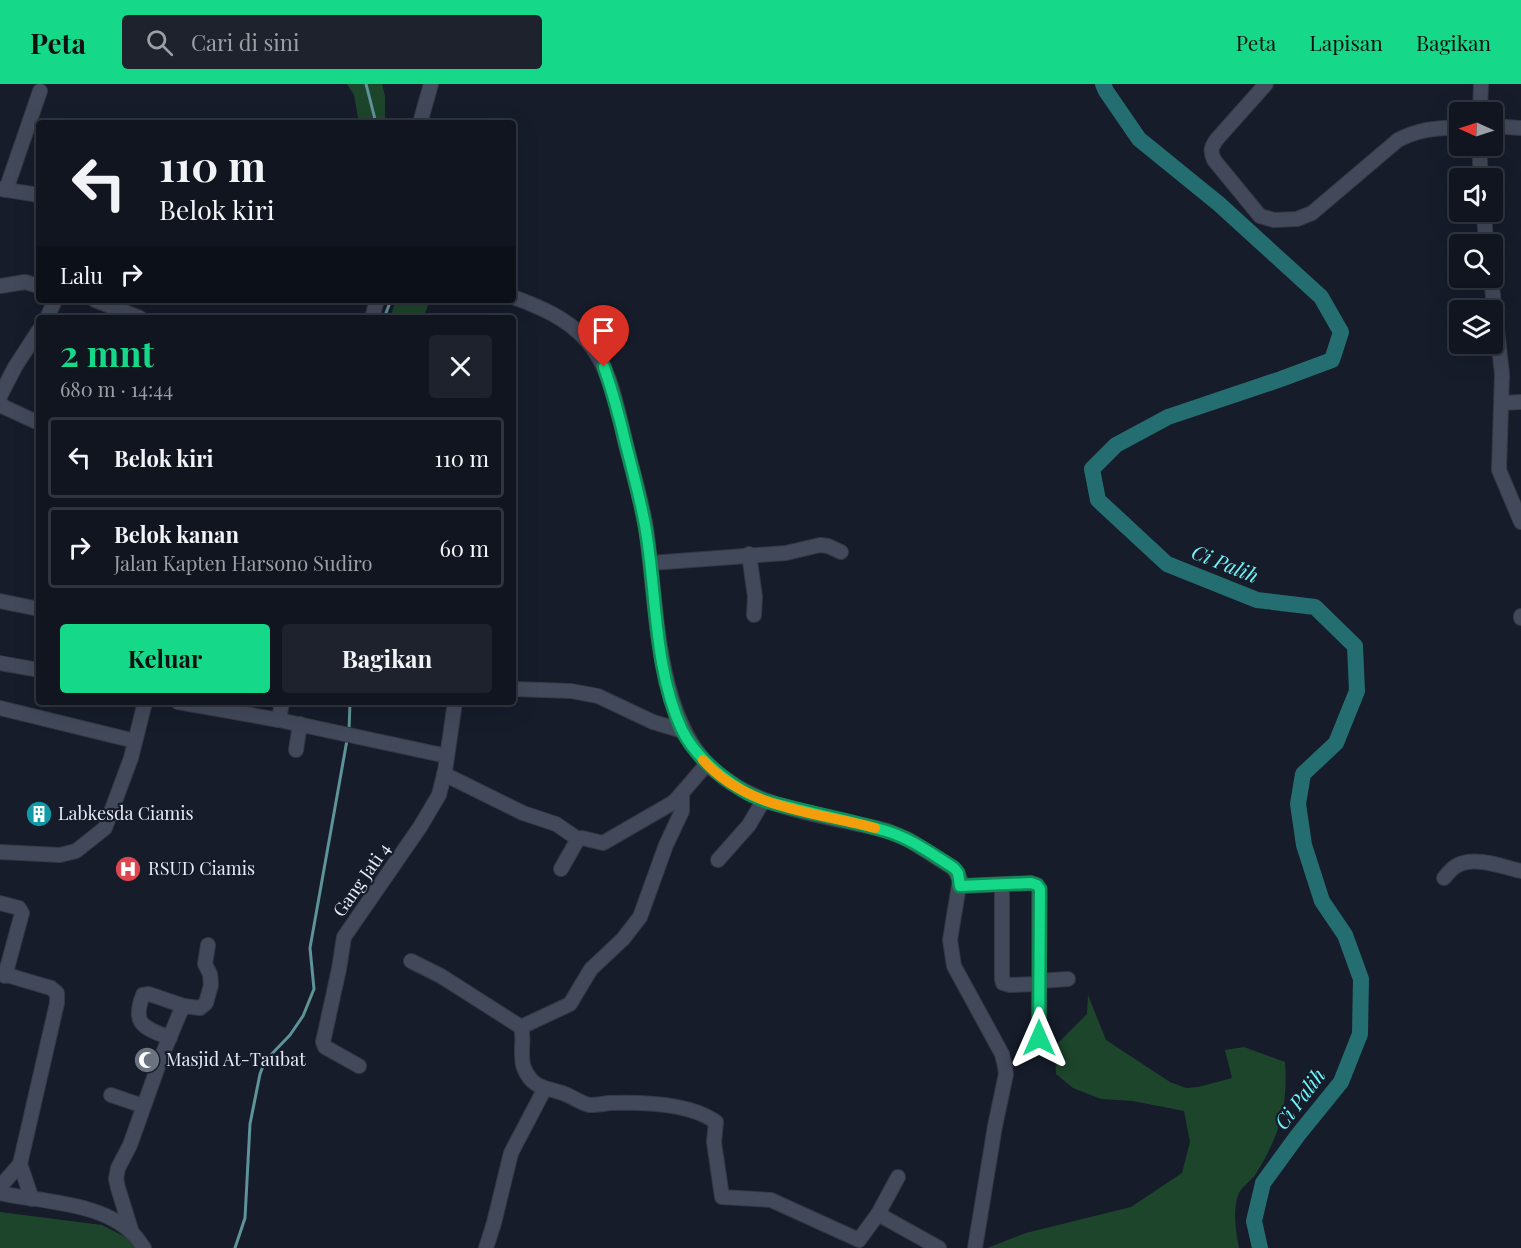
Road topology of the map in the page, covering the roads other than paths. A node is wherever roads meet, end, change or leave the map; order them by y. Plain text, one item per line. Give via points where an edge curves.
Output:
1 (431, 84) edge
2 (1266, 84) edge
3 (1481, 84) edge
4 (40, 90) dead end
5 (1480, 102) edge
6 (421, 120) edge
7 (1503, 127) edge
8 (1449, 128) edge
9 (1521, 128) edge
10 (3, 189) edge
11 (36, 194) edge
12 (36, 285) edge
13 (0, 286) edge
14 (1492, 288) edge
15 (516, 298) edge
16 (103, 308) edge
17 (129, 315) edge
18 (36, 335) edge
19 (0, 396) edge
20 (1521, 402) edge
21 (0, 403) edge
22 (1502, 403) junction
23 (36, 422) edge
24 (1521, 522) edge
25 (841, 552) dead end
26 (749, 554) junction
27 (651, 563) junction
28 (0, 601) edge
29 (36, 608) edge
30 (754, 615) dead end
31 (0, 663) edge
32 (36, 669) edge
33 (516, 689) edge
34 (144, 705) edge
35 (195, 705) edge
36 (282, 705) edge
37 (455, 705) edge
38 (0, 708) edge
39 (279, 720) junction
40 (300, 724) junction
41 (683, 731) junction
42 (135, 741) junction
43 (296, 750) dead end
44 (447, 756) junction
45 (707, 764) junction
46 (444, 774) junction
47 (682, 794) junction
48 (763, 801) junction
49 (578, 839) junction
50 (0, 852) edge
51 (718, 860) dead end
52 (561, 869) dead end
53 (1521, 871) edge
54 (1444, 878) dead end
55 (1002, 884) junction
56 (960, 886) junction
57 (0, 903) edge
58 (208, 945) dead end
59 (411, 961) dead end
60 (3, 974) edge
61 (1068, 979) dead end
62 (1039, 982) junction
63 (184, 1006) junction
64 (521, 1027) junction
65 (170, 1038) junction
66 (1039, 1038) dead end
67 (359, 1066) dead end
68 (544, 1089) junction
69 (111, 1095) dead end
70 (143, 1106) junction
71 (20, 1164) junction
72 (898, 1177) dead end
73 (0, 1187) edge
74 (0, 1193) edge
75 (32, 1199) junction
76 (878, 1214) junction
77 (132, 1233) junction
78 (856, 1244) edge
79 (144, 1248) edge
80 (486, 1248) edge
81 (939, 1248) edge
82 (975, 1248) edge

1 - 6 street
2 - 8 street via 1216,139 1211,154 1260,216 1274,220 1302,218 1312,213 1398,140 1416,131
3 - 5 street
4 - 10 street
7 - 9 street
10 - 11 street
12 - 13 street via 25,282
14 - 22 street
15 - 27 street via 565,321 586,339 600,359 615,399 639,493
16 - 17 street
18 - 19 street
20 - 22 street
21 - 23 street
22 - 24 street via 1499,470
25 - 26 street via 824,545 786,553
26 - 27 street
26 - 30 street
27 - 41 street via 662,658
28 - 29 street
31 - 32 street
33 - 41 street via 598,696 653,722
34 - 42 street
35 - 39 street
36 - 39 street
37 - 44 street, Gang Jati 4
38 - 42 street
39 - 40 street
40 - 43 street
40 - 44 street
41 - 45 street
42 - 50 street via 105,828 76,851 60,855
44 - 46 street, Gang Jati 4
45 - 47 street
45 - 48 street
46 - 49 street via 523,813 556,824
46 - 67 street, Gang Jati 4 via 439,795 420,827 343,940 323,1042 325,1047
47 - 49 street via 671,805 608,841 599,844
47 - 64 street via 682,811 640,917 591,969 570,1004
48 - 51 street via 749,825
48 - 56 street via 888,831 909,840 954,868
49 - 52 street
53 - 54 street via 1476,861 1456,866
55 - 56 street
55 - 62 street via 1035,883 1040,889
55 - 62 street via 1003,983
56 - 82 street via 950,940 954,966 1002,1054 1006,1074
57 - 60 street via 19,908 22,913
58 - 63 street via 205,964 212,980 206,1003 200,1008
59 - 64 street
60 - 71 street via 57,993
61 - 62 street
62 - 66 street
63 - 65 street
63 - 65 street via 143,995 139,1020
64 - 68 street via 525,1068
65 - 70 street
68 - 78 street via 586,1104 680,1107 710,1117 716,1122 714,1142 722,1197 771,1200
68 - 80 street via 511,1153
69 - 70 street
70 - 77 street via 116,1179
71 - 73 street
71 - 75 street
72 - 76 street
74 - 75 street
75 - 77 street via 87,1210
76 - 78 street
76 - 81 street
77 - 79 street

